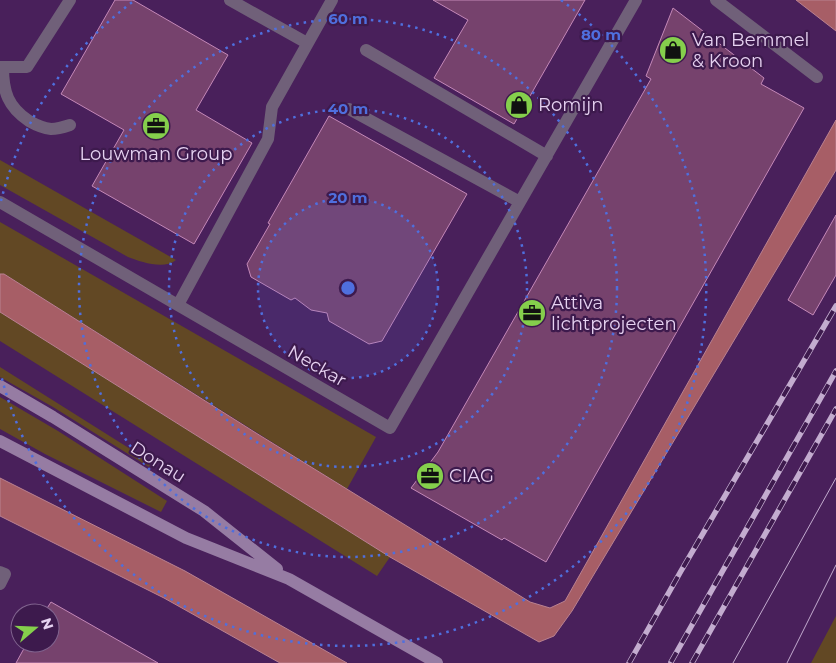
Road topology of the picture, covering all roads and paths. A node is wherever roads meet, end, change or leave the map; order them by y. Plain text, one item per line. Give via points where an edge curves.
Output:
1 (70, 0) edge
2 (230, 0) edge
3 (332, 0) edge
4 (636, 0) edge
5 (716, 0) edge
6 (307, 43) junction
7 (366, 50) dead end
8 (2, 67) edge
9 (817, 77) dead end
10 (349, 109) dead end
11 (70, 125) dead end
12 (546, 156) junction
13 (0, 202) edge
14 (520, 202) junction
15 (178, 305) junction
16 (0, 386) edge
17 (0, 441) edge
18 (0, 572) edge
19 (289, 579) junction
20 (0, 584) edge
21 (437, 663) edge

1 - 8 lane via 27,67
2 - 6 lane
3 - 6 lane
4 - 12 lane, Neckar
5 - 9 lane
6 - 15 lane via 272,106 268,139
7 - 12 lane
8 - 11 lane via 10,104 22,116 39,127 53,129
10 - 14 lane
12 - 14 lane, Neckar
13 - 15 lane, Neckar
14 - 15 lane, Neckar via 390,428
16 - 19 main road, Donau via 204,511
17 - 19 main road, Donau via 186,538
18 - 20 lane via 5,574
19 - 21 main road, Donau

